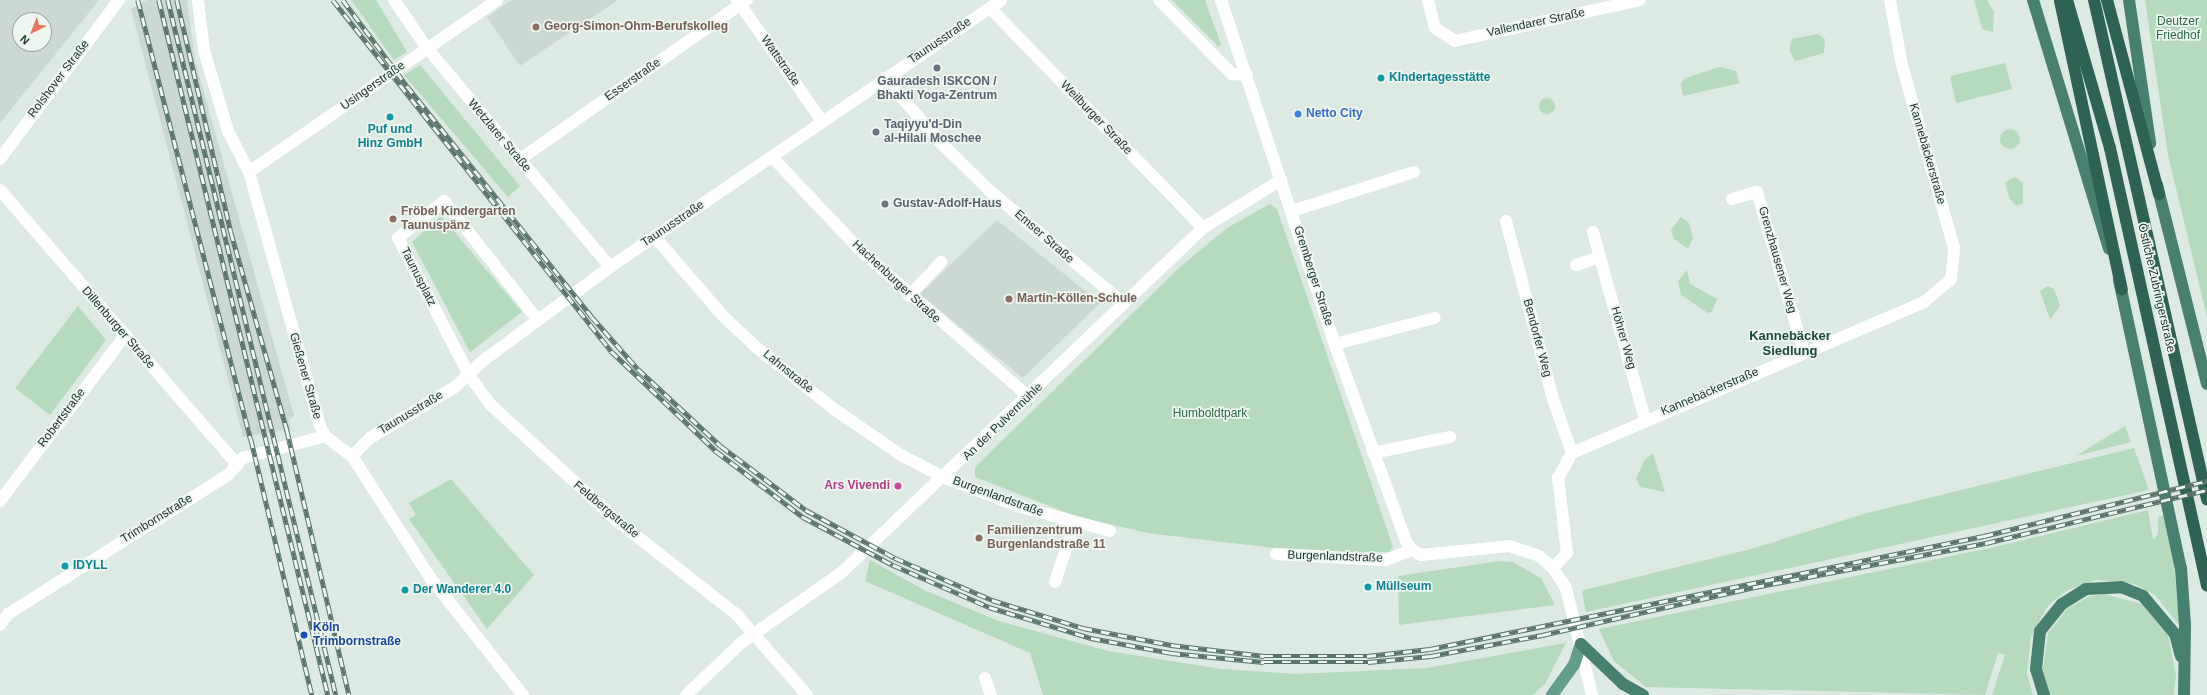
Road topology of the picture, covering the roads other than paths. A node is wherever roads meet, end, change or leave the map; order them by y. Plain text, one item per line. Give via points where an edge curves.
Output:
1 (119, 0) edge
2 (198, 0) edge
3 (394, 0) edge
4 (497, 0) edge
5 (1001, 0) edge
6 (1159, 0) edge
7 (1221, 0) edge
8 (1428, 0) edge
9 (1640, 0) edge
10 (1890, 0) edge
11 (2032, 0) edge
12 (2060, 0) edge
13 (2067, 0) edge
14 (2094, 0) edge
15 (2107, 0) edge
16 (2129, 0) edge
17 (742, 2) edge
18 (1586, 6) edge
19 (990, 8) junction
20 (427, 48) junction
21 (1246, 75) junction
22 (885, 78) junction
23 (822, 121) junction
24 (772, 157) junction
25 (0, 159) edge
26 (519, 160) junction
27 (249, 172) junction
28 (1414, 172) dead end
29 (1282, 180) junction
30 (0, 190) edge
31 (2159, 194) junction
32 (1732, 198) dead end
33 (1292, 212) junction
34 (1506, 221) dead end
35 (1203, 228) junction
36 (1593, 232) dead end
37 (655, 237) junction
38 (1600, 257) junction
39 (941, 262) dead end
40 (1576, 265) dead end
41 (610, 267) junction
42 (2122, 289) junction
43 (909, 296) junction
44 (1124, 304) junction
45 (1435, 318) dead end
46 (537, 319) junction
47 (125, 336) junction
48 (1335, 344) junction
49 (1804, 352) junction
50 (469, 375) junction
51 (2207, 384) edge
52 (1029, 397) junction
53 (1645, 419) junction
54 (325, 436) junction
55 (1450, 437) dead end
56 (1373, 453) junction
57 (1572, 453) junction
58 (352, 456) junction
59 (237, 465) junction
60 (945, 478) junction
61 (2207, 499) edge
62 (0, 501) edge
63 (1075, 522) junction
64 (1110, 531) dead end
65 (1412, 550) junction
66 (1276, 554) dead end
67 (1553, 568) junction
68 (1054, 582) dead end
69 (2207, 585) edge
70 (4, 611) edge
71 (0, 625) edge
72 (752, 635) junction
73 (1580, 644) junction
74 (985, 678) dead end
75 (2185, 690) edge
76 (523, 695) edge
77 (686, 695) edge
78 (807, 695) edge
79 (991, 695) edge
80 (1552, 695) edge
81 (1592, 695) edge
82 (1643, 695) edge
83 (2044, 695) edge

1 - 25 street, Rolshover Straße
2 - 27 street, Gießener Straße via 204,50 216,91 228,131
3 - 20 street, Wetzlarer Straße
4 - 20 street, Usingerstraße
5 - 19 street, Taunusstraße
6 - 21 street via 1232,74
7 - 21 street, Gremberger Straße
8 - 18 street, Vallendarer Straße via 1435,28 1455,41
9 - 18 street, Vallendarer Straße
10 - 49 street, Kannebäckerstraße via 1902,66 1954,248 1954,268 1942,289 1924,302
11 - 42 highway
12 - 42 highway
13 - 69 highway, Östliche Zubringerstraße via 2110,148
14 - 61 highway, Östliche Zubringerstraße
15 - 31 highway
16 - 31 highway
17 - 23 street, Wattstraße
17 - 26 street, Esserstraße
19 - 22 street, Taunusstraße
19 - 35 street, Weilburger Straße
20 - 26 street, Wetzlarer Straße
20 - 27 street, Usingerstraße
21 - 29 street, Gremberger Straße
22 - 23 street, Taunusstraße
22 - 44 street, Emser Straße via 940,142 990,191
23 - 24 street, Taunusstraße
24 - 37 street, Taunusstraße
24 - 43 street, Hachenburger Straße via 818,208
26 - 41 street, Wetzlarer Straße
27 - 54 street, Gießener Straße via 313,408
28 - 33 street
29 - 33 street, Gremberger Straße
29 - 35 street, An der Pulvermühle
30 - 47 street, Dillenburger Straße
31 - 51 highway
32 - 49 street, Grenzhausener Weg via 1757,192
33 - 48 street, Gremberger Straße
34 - 57 street, Bendorfer Weg via 1553,399
35 - 44 street, An der Pulvermühle
36 - 38 street, Höhrer Weg
37 - 41 street, Taunusstraße
37 - 60 street, Lahnstraße via 724,316 757,348 834,409 901,455
38 - 40 street
38 - 53 street, Höhrer Weg
39 - 43 street
41 - 46 street, Taunusstraße
42 - 75 highway via 2181,568
43 - 52 street, Hachenburger Straße
44 - 52 street, An der Pulvermühle
45 - 48 street
46 - 50 street, Taunusstraße
46 - 50 street, Taunusplatz via 444,201 398,238
47 - 59 street, Dillenburger Straße
47 - 62 street, Robertstraße
48 - 56 street, Gremberger Straße
49 - 53 street, Kannebäckerstraße
50 - 58 street, Taunusstraße via 370,438
50 - 72 street, Feldbergstraße via 491,404 551,463 736,614
52 - 60 street, An der Pulvermühle
53 - 57 street, Kannebäckerstraße
54 - 58 street
54 - 59 street, Trimbornstraße via 243,458
55 - 56 street
56 - 65 street, Gremberger Straße
57 - 67 street via 1558,478 1567,553
58 - 76 street via 431,579
59 - 70 street, Trimbornstraße
60 - 63 street, Burgenlandstraße via 1021,507
60 - 72 street, An der Pulvermühle via 841,573
63 - 64 street, Burgenlandstraße
63 - 68 street
65 - 66 street, Burgenlandstraße via 1386,560
65 - 67 street via 1433,555 1509,546 1539,556
67 - 73 street via 1566,588
70 - 71 street, Trimbornstraße
72 - 77 street, An der Pulvermühle
72 - 78 street, Feldbergstraße
73 - 80 main road via 1574,665
73 - 81 street
73 - 82 highway via 1623,684
74 - 79 street
75 - 83 highway via 2175,634 2161,614 2142,596 2121,587 2102,586 2086,589 2062,604 2040,631 2036,669

